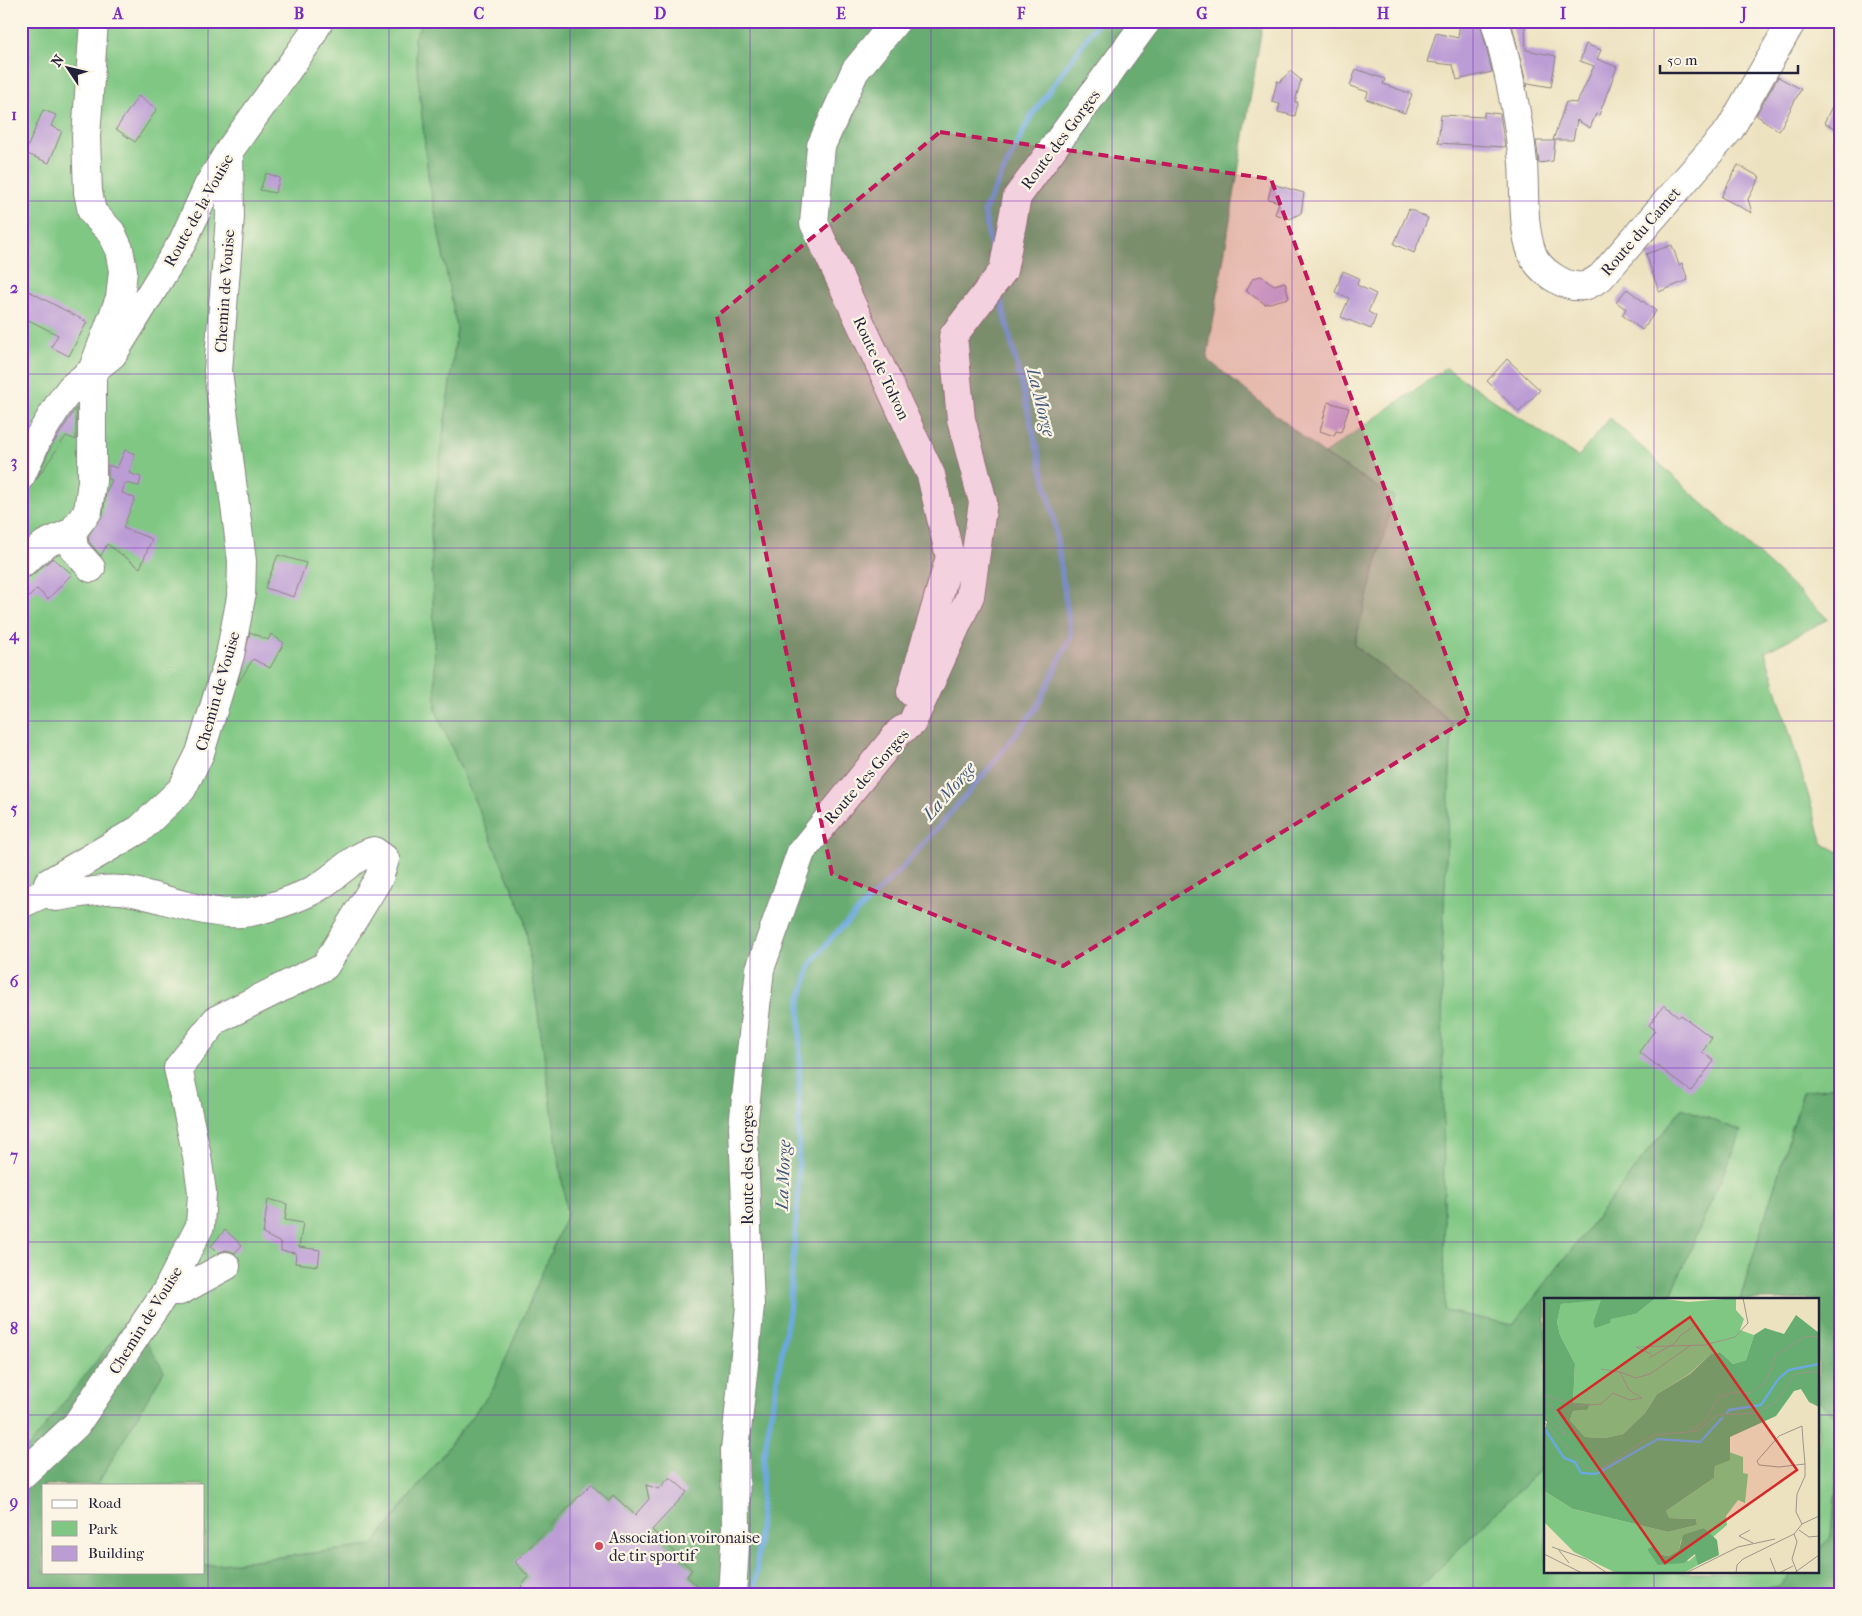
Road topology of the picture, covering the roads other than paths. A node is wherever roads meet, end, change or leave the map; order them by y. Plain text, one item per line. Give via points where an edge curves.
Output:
1 (94, 21) edge
2 (319, 21) edge
3 (896, 21) edge
4 (1147, 21) edge
5 (1494, 21) edge
6 (1792, 21) edge
7 (229, 151) junction
8 (92, 371) junction
9 (21, 476) edge
10 (72, 532) junction
11 (21, 564) edge
12 (92, 568) dead end
13 (900, 732) junction
14 (47, 892) junction
15 (21, 904) edge
16 (226, 1266) dead end
17 (167, 1290) junction
18 (21, 1476) edge
19 (732, 1595) edge

1 - 8 street via 86,136 88,192 92,212 111,232 119,249 122,272 120,298
2 - 7 street, Route de la Vouise via 310,40
3 - 13 street, Route de Tolvon via 855,70 821,146 814,223 932,475 950,557
4 - 13 street, Route des Gorges via 1017,197 1003,271 953,336 962,419 983,502 982,512 970,596 912,723
5 - 6 street, Route du Camet via 1523,160 1532,254 1551,276 1570,285 1584,286 1600,278 1730,129
7 - 8 street, Route de la Vouise via 208,186 183,241 113,354
7 - 14 street, Chemin de Vouise via 230,217 218,371 242,562 241,598 230,655 200,753 182,789 140,829 48,883
8 - 9 street, Route de la Vouise via 71,388 59,404
8 - 10 street via 92,481 88,511
10 - 11 street via 45,544
10 - 12 street via 74,549
13 - 19 street, Route des Gorges via 802,852 760,969 743,1127 750,1306 735,1450 736,1528
14 - 15 street
14 - 17 street, Chemin de Vouise via 56,897 119,890 199,909 242,913 316,889 364,853 374,851 385,859 379,878 325,966 216,1020 178,1068 202,1192 200,1226
16 - 17 street via 180,1291
17 - 18 street, Chemin de Vouise via 76,1425

